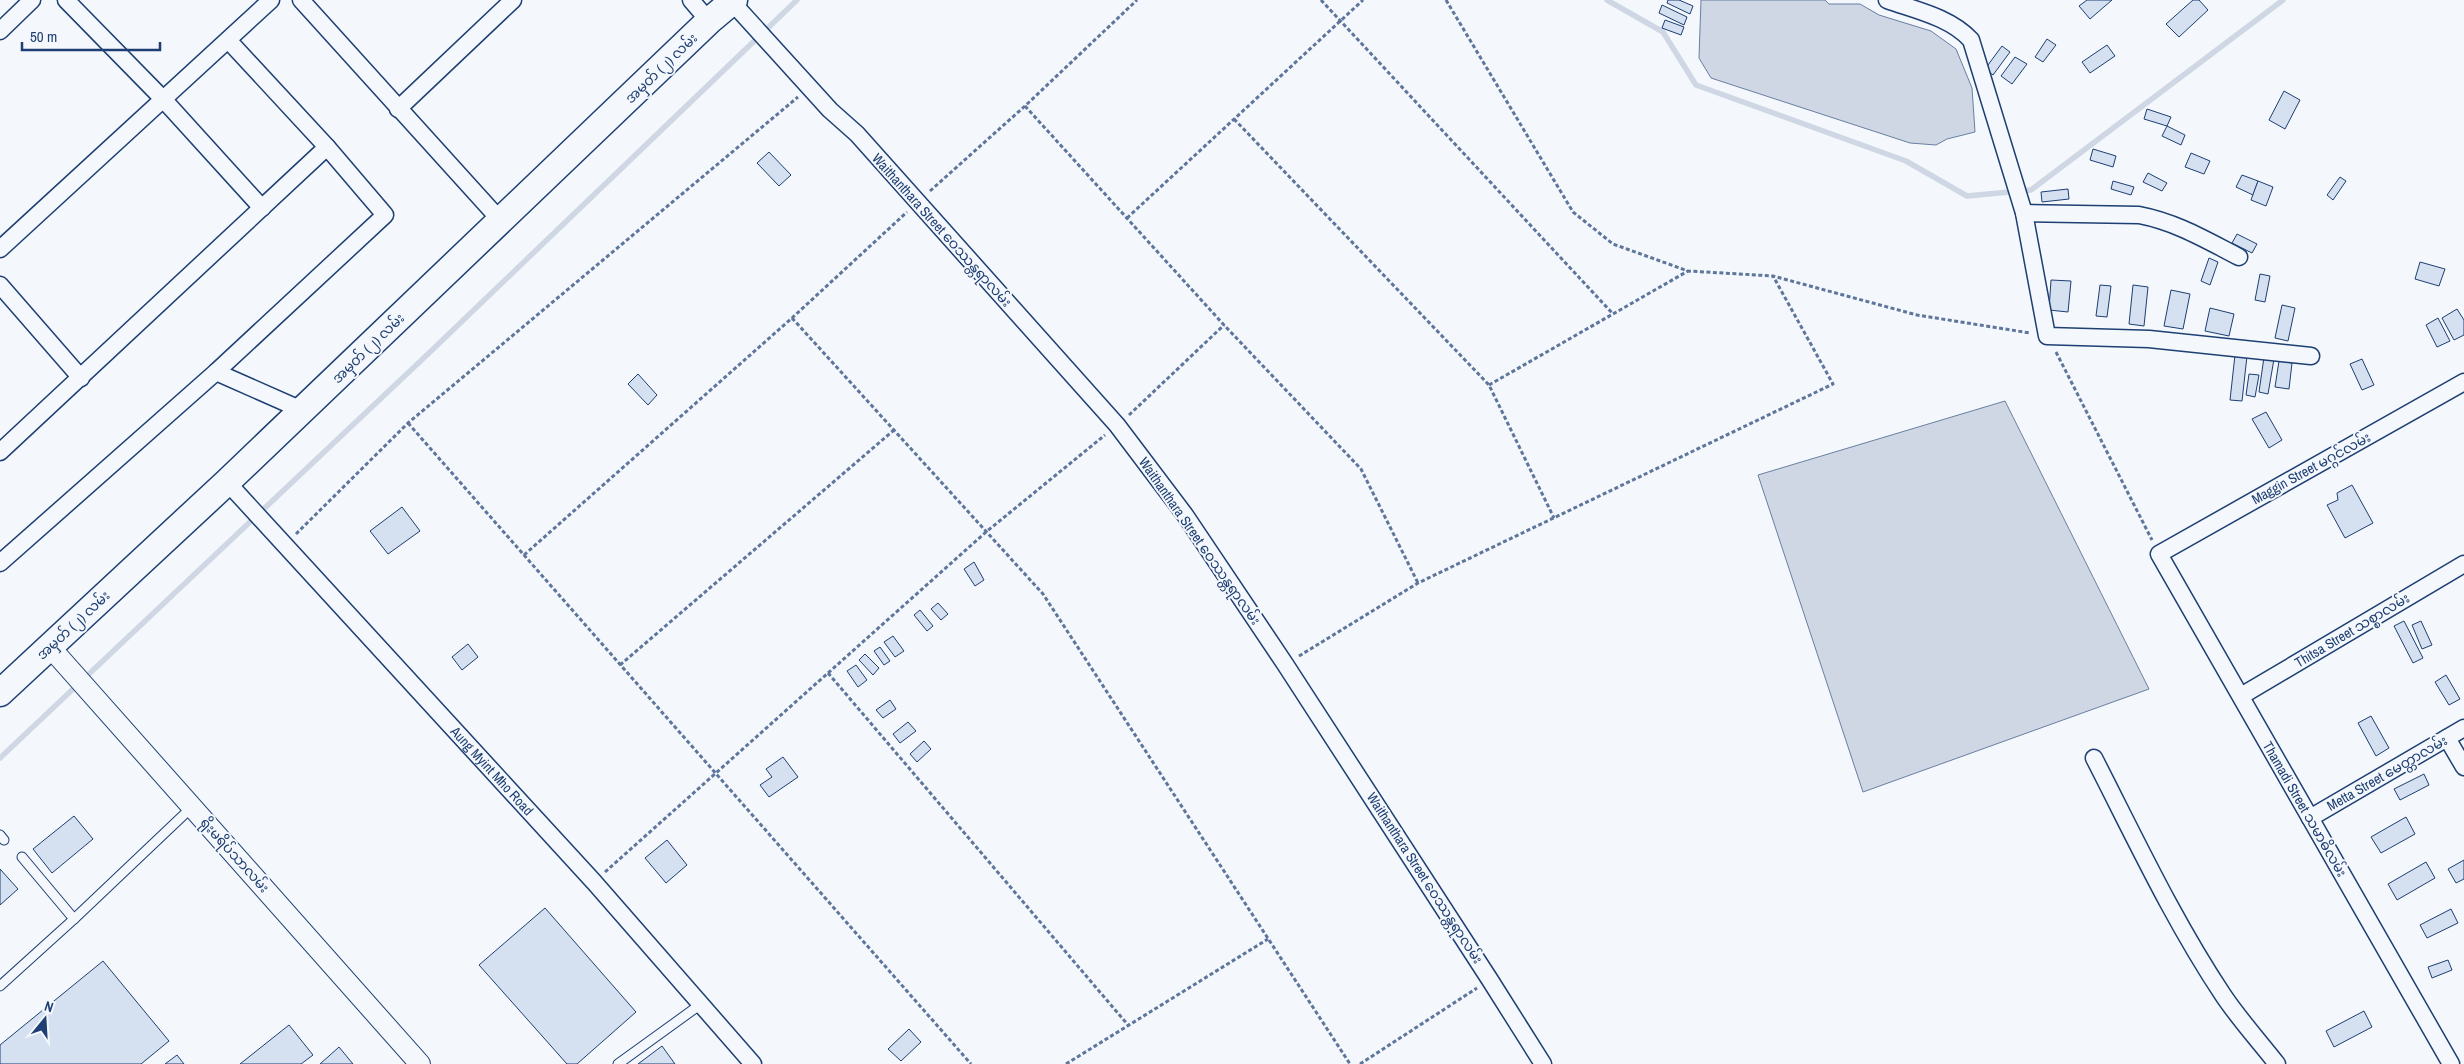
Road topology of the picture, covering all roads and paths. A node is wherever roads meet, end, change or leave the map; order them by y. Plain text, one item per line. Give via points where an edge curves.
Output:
1 (32, 0) edge
2 (66, 0) edge
3 (271, 0) edge
4 (301, 0) edge
5 (513, 0) edge
6 (691, 0) edge
7 (1137, 0) edge
8 (1321, 0) edge
9 (1363, 0) edge
10 (1446, 0) edge
11 (1887, 0) edge
12 (733, 1) edge
13 (709, 21) junction
14 (1340, 21) junction
15 (0, 31) edge
16 (228, 40) junction
17 (810, 88) junction
18 (163, 100) junction
19 (1025, 106) junction
20 (398, 109) junction
21 (1234, 119) junction
22 (327, 147) junction
23 (917, 203) junction
24 (262, 208) junction
25 (2024, 214) junction
26 (1127, 218) junction
27 (501, 221) junction
28 (0, 249) edge
29 (2239, 257) dead end
30 (1688, 271) junction
31 (1773, 276) junction
32 (0, 285) edge
33 (1613, 314) junction
34 (792, 318) junction
35 (1224, 325) junction
36 (2047, 336) junction
37 (2311, 356) dead end
38 (216, 372) junction
39 (81, 378) junction
40 (2464, 382) edge
41 (1489, 386) junction
42 (302, 410) junction
43 (408, 423) junction
44 (1117, 425) junction
45 (894, 430) junction
46 (0, 452) edge
47 (227, 482) junction
48 (1554, 518) junction
49 (986, 532) junction
50 (285, 545) junction
51 (2159, 554) junction
52 (524, 555) junction
53 (0, 563) edge
54 (2464, 564) edge
55 (1418, 583) junction
56 (50, 646) junction
57 (1285, 664) junction
58 (620, 665) junction
59 (828, 673) junction
60 (0, 694) edge
61 (2240, 696) junction
62 (2464, 728) edge
63 (2447, 738) junction
64 (2094, 758) dead end
65 (2464, 767) edge
66 (716, 773) junction
67 (192, 807) junction
68 (2310, 818) junction
69 (22, 857) dead end
70 (594, 882) junction
71 (74, 919) junction
72 (1268, 938) junction
73 (1490, 980) junction
74 (0, 986) edge
75 (701, 1004) junction
76 (1128, 1025) junction
77 (420, 1064) edge
78 (618, 1064) edge
79 (753, 1064) edge
80 (971, 1064) edge
81 (1066, 1064) edge
82 (1350, 1064) edge
83 (1360, 1064) edge
84 (1542, 1064) edge
85 (2277, 1064) edge
86 (2452, 1064) edge

1 - 15 street
2 - 18 street
3 - 16 street
4 - 20 street
5 - 20 street
6 - 13 street
7 - 19 path
8 - 14 path
9 - 14 path
10 - 30 path via 1573,212 1613,244
11 - 25 street via 1946,21 1962,30 1971,40
12 - 13 main road, အမှတ် (၂) လမ်း
12 - 17 street, Waithanthara Street ဝေဿန္တရာလမ်း
13 - 27 main road, အမှတ် (၂) လမ်း
14 - 21 path
14 - 33 path
16 - 18 street
16 - 22 street
17 - 23 street, Waithanthara Street ဝေဿန္တရာလမ်း via 857,134
17 - 43 path
18 - 24 street
18 - 28 street
19 - 23 path
19 - 26 path
20 - 27 street
21 - 26 path
21 - 41 path
22 - 24 street
22 - 38 street via 385,215
23 - 34 path
23 - 44 street, Waithanthara Street ဝေဿန္တရာလမ်း
24 - 39 street
25 - 29 street via 2147,217 2175,224
25 - 36 street
26 - 35 path
27 - 42 main road, အမှတ် (၂) လမ်း
30 - 31 path
30 - 33 path
31 - 36 path via 1917,315
31 - 48 path via 1834,384
32 - 39 street
33 - 41 path
34 - 45 path
34 - 52 path
35 - 44 path
35 - 55 path via 1361,469
36 - 37 street via 2148,339
36 - 51 path
38 - 42 street
38 - 53 street
39 - 46 street
40 - 51 street, Maggin Street မဂ္ဂင်လမ်း
41 - 48 path
42 - 47 main road, အမှတ် (၂) လမ်း
43 - 50 path
43 - 52 path
44 - 49 path
44 - 57 street, Waithanthara Street ဝေဿန္တရာလမ်း via 1186,515
45 - 49 path
45 - 58 path
47 - 50 street, Aung Myint Mho Road
47 - 56 main road, အမှတ် (၂) လမ်း
48 - 55 path
49 - 59 path
49 - 72 path via 1043,594
50 - 70 street, Aung Myint Mho Road
51 - 61 street, Thamadi Street သမာဓိလမ်း
52 - 58 path
54 - 61 street, Thitsa Street သစ္စာလမ်း
55 - 57 path
56 - 60 main road, အမှတ် (၂) လမ်း
56 - 67 street, ရိုးမရိပ်သာလမ်း
57 - 73 street, Waithanthara Street ဝေဿန္တရာလမ်း
58 - 66 path
59 - 66 path
59 - 76 path
61 - 68 street, Thamadi Street သမာဓိလမ်း
62 - 63 street, Metta Street မေတ္တာလမ်း
63 - 65 street
63 - 68 street, Metta Street မေတ္တာလမ်း
64 - 85 street via 2197,953 2224,996
66 - 70 path
66 - 80 path
67 - 71 lane
67 - 77 street, ရိုးမရိပ်သာလမ်း
68 - 86 street, Thamadi Street သမာဓိလမ်း
69 - 71 lane
70 - 75 street, Aung Myint Mho Road
71 - 74 lane
72 - 76 path
72 - 82 path
73 - 83 path
73 - 84 street, Waithanthara Street ဝေဿန္တရာလမ်း
75 - 78 lane
75 - 79 street, Aung Myint Mho Road
76 - 81 path

